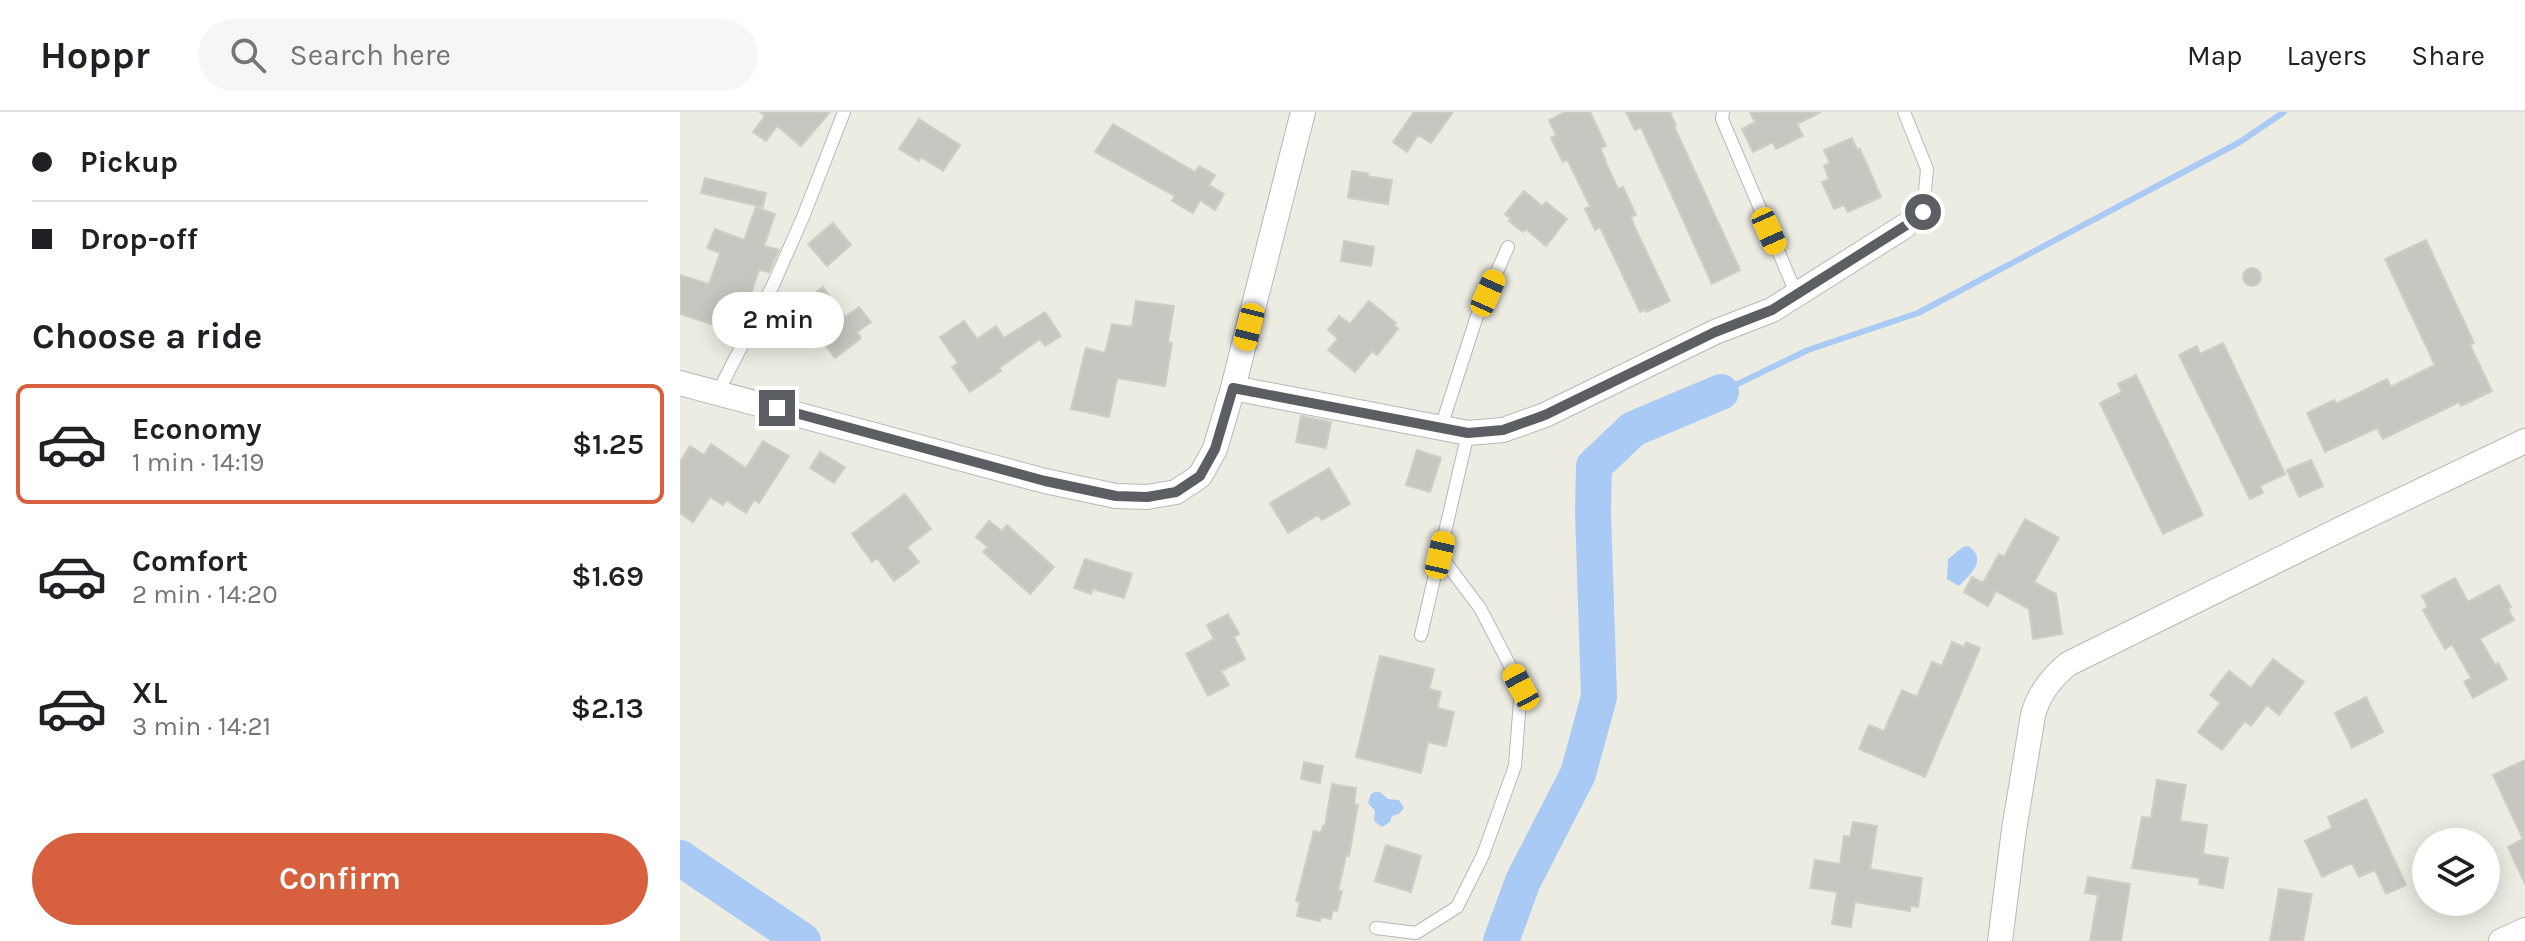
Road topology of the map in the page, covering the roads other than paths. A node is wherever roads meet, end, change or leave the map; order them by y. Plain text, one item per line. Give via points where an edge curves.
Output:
1 (844, 112) edge
2 (1303, 112) edge
3 (1723, 112) edge
4 (1904, 112) edge
5 (1905, 226) joint
6 (1508, 247) dead end
7 (1796, 293) junction
8 (680, 383) edge
9 (1233, 388) junction
10 (718, 392) junction
11 (1441, 427) junction
12 (1468, 433) junction
13 (2525, 441) edge
14 (1440, 555) junction
15 (1421, 635) dead end
16 (1376, 928) dead end
17 (2525, 930) edge
18 (2000, 941) edge
19 (2501, 941) edge

1 - 10 lane via 773,285
2 - 9 street
3 - 7 lane
4 - 5 lane via 1927,169 1923,212
5 - 7 street
6 - 11 lane via 1477,316
7 - 12 street via 1772,310 1545,415 1503,430
8 - 10 street
9 - 10 street via 1215,449 1200,476 1176,492 1147,497 1045,481
9 - 11 street
11 - 12 street
12 - 14 lane
13 - 18 street via 2082,657 2054,676 2033,715
14 - 15 lane
14 - 16 lane via 1480,608 1521,687 1515,766 1483,855 1457,907 1416,933
17 - 19 street

